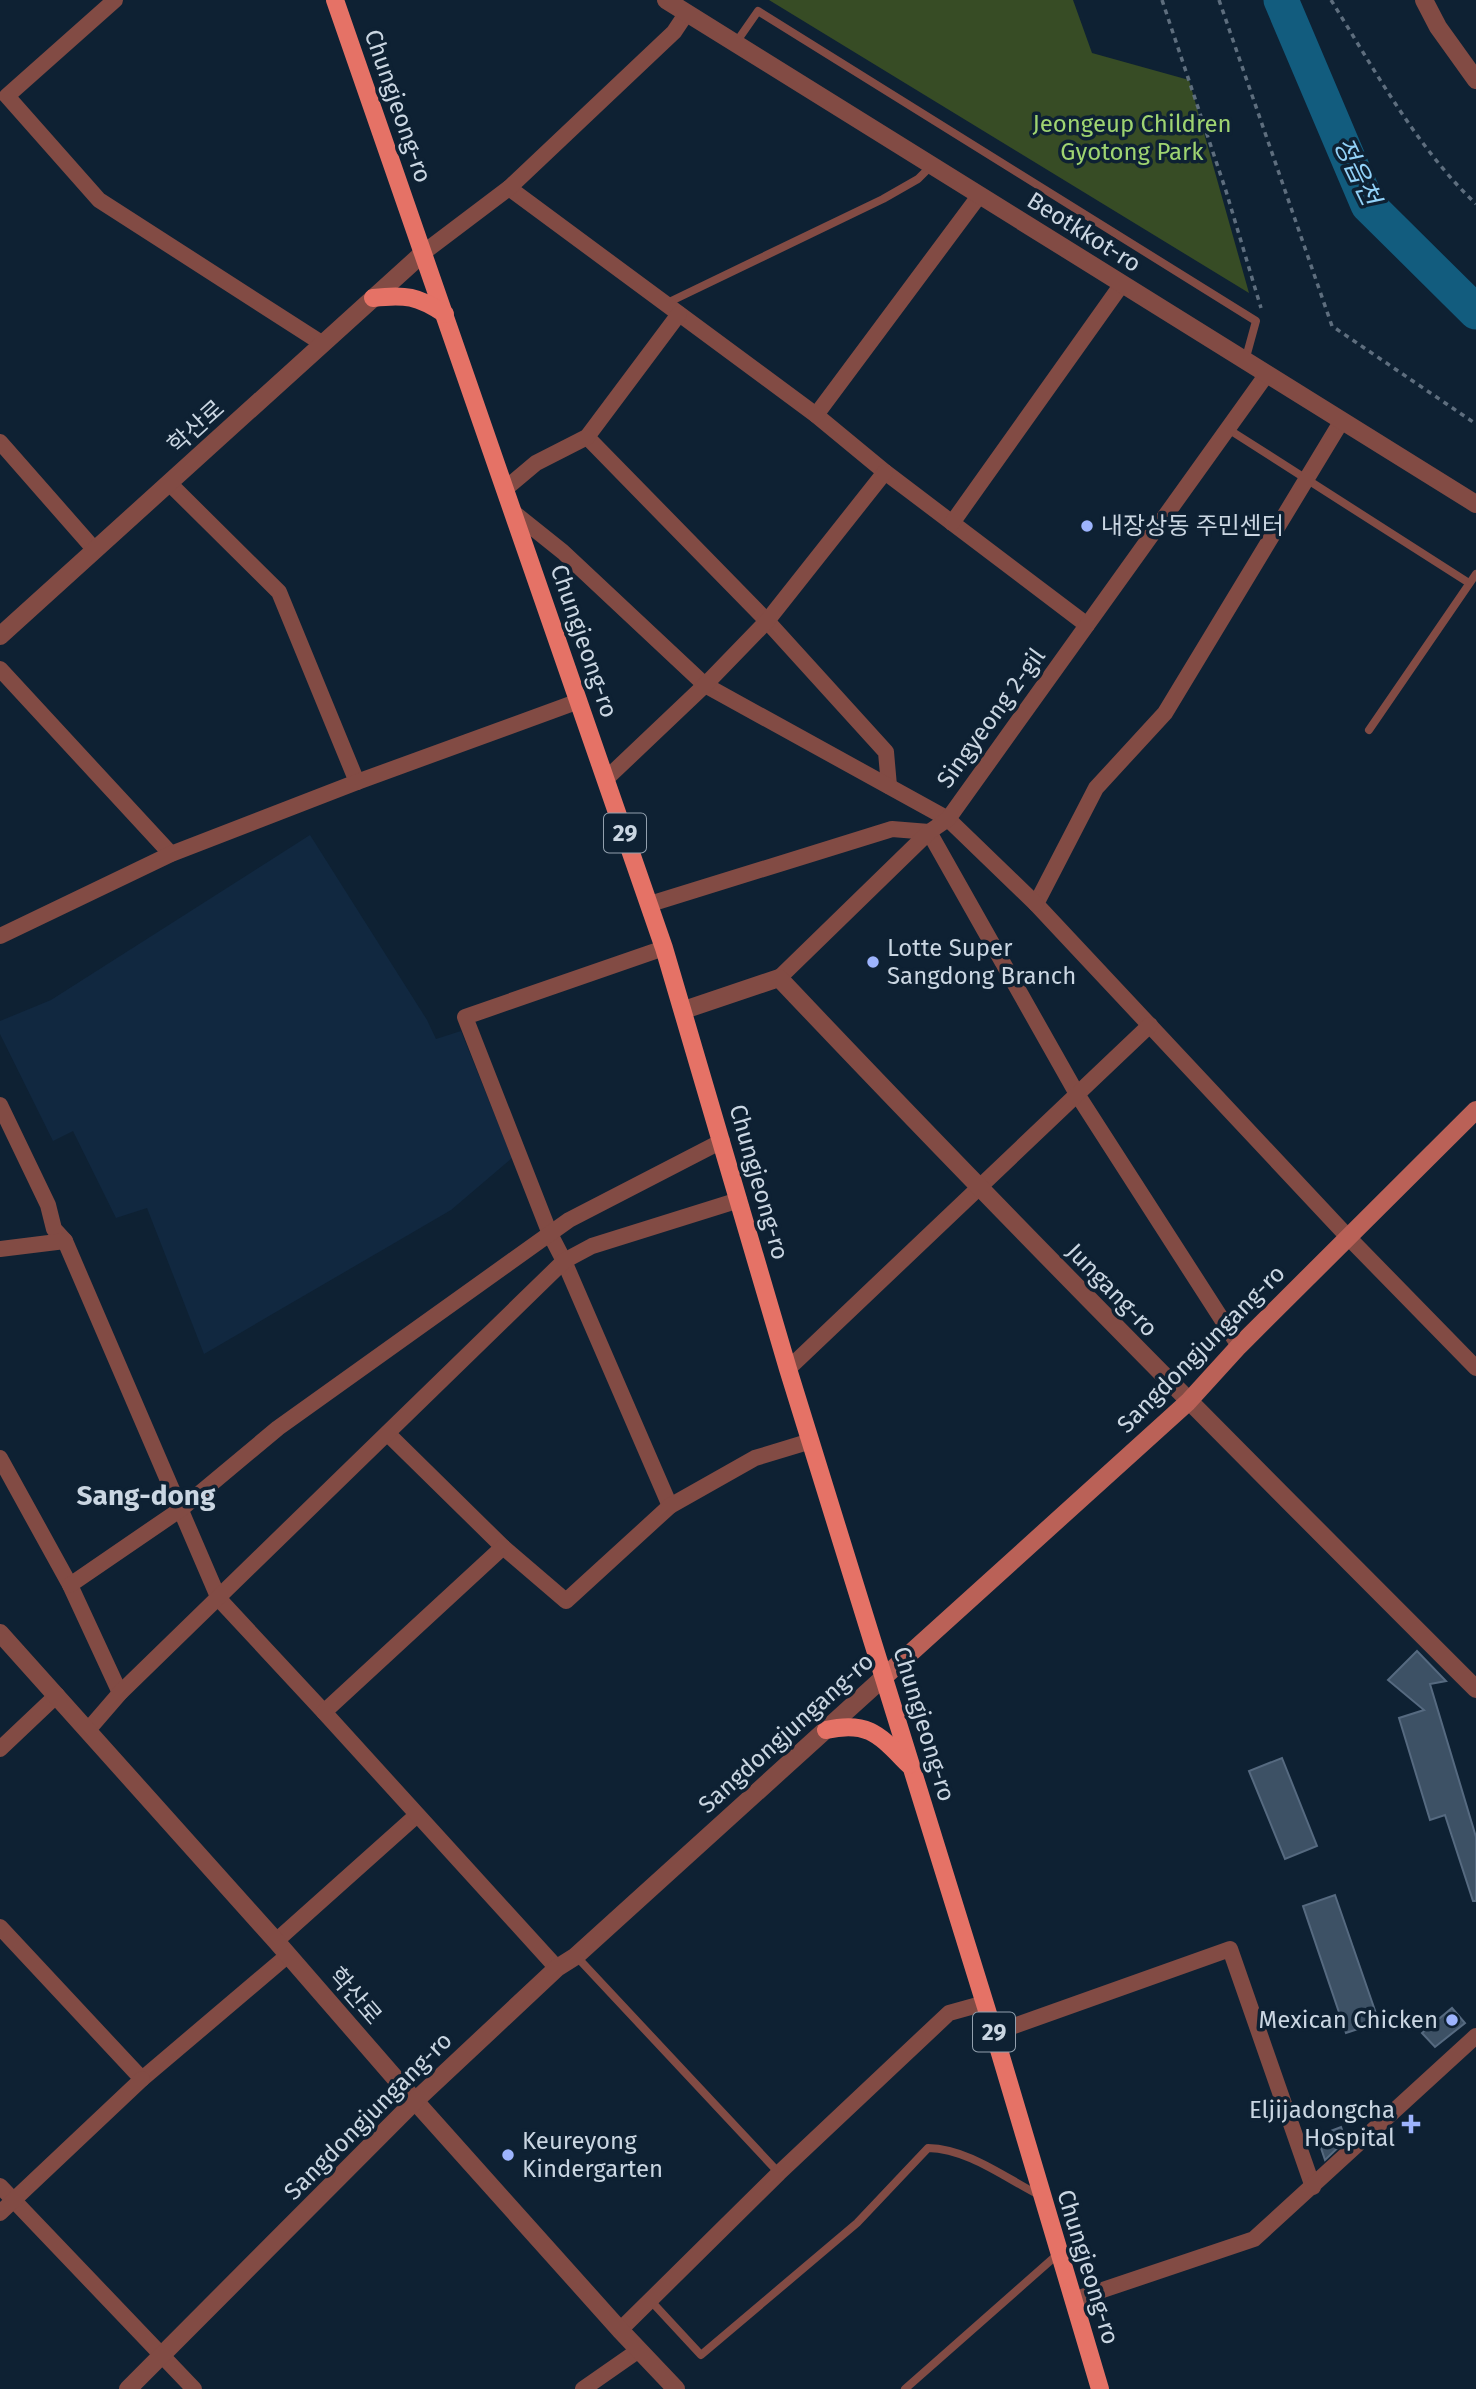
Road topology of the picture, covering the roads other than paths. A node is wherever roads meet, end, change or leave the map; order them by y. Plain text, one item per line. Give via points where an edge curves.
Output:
1 (115, 0) edge
2 (335, 0) edge
3 (666, 0) edge
4 (1424, 0) edge
5 (686, 14) junction
6 (735, 44) junction
7 (1476, 80) edge
8 (931, 166) junction
9 (509, 188) junction
10 (979, 196) junction
11 (423, 253) junction
12 (1122, 284) junction
13 (373, 298) junction
14 (665, 304) junction
15 (444, 314) junction
16 (679, 314) junction
17 (323, 344) junction
18 (1245, 361) junction
19 (1267, 374) junction
20 (817, 415) junction
21 (1341, 422) junction
22 (1228, 429) junction
23 (587, 438) junction
24 (0, 442) edge
25 (885, 472) junction
26 (1307, 479) junction
27 (170, 484) junction
28 (505, 489) junction
29 (1476, 504) edge
30 (513, 512) junction
31 (953, 523) junction
32 (94, 549) junction
33 (1476, 574) edge
34 (1469, 583) junction
35 (767, 621) junction
36 (1087, 625) junction
37 (0, 636) edge
38 (0, 669) edge
39 (705, 685) junction
40 (579, 701) junction
41 (1369, 730) dead end
42 (606, 779) junction
43 (358, 782) junction
44 (888, 786) junction
45 (948, 819) junction
46 (929, 832) junction
47 (171, 854) junction
48 (650, 904) junction
49 (1036, 904) junction
50 (0, 936) edge
51 (664, 948) junction
52 (779, 978) junction
53 (684, 1010) junction
54 (1150, 1026) junction
55 (1077, 1094) junction
56 (0, 1105) edge
57 (1476, 1110) edge
58 (722, 1141) junction
59 (979, 1189) junction
60 (739, 1200) junction
61 (550, 1234) junction
62 (1348, 1237) junction
63 (65, 1241) junction
64 (0, 1249) edge
65 (564, 1261) junction
66 (1239, 1346) junction
67 (1476, 1368) edge
68 (788, 1370) junction
69 (1188, 1402) junction
70 (388, 1434) junction
71 (811, 1441) junction
72 (0, 1458) edge
73 (670, 1506) junction
74 (181, 1509) junction
75 (503, 1547) junction
76 (70, 1585) junction
77 (219, 1600) junction
78 (0, 1633) edge
79 (884, 1677) junction
80 (1476, 1689) edge
81 (120, 1693) junction
82 (57, 1695) junction
83 (324, 1712) junction
84 (88, 1730) junction
85 (826, 1730) junction
86 (0, 1748) edge
87 (912, 1768) junction
88 (418, 1815) junction
89 (0, 1927) edge
90 (276, 1941) junction
91 (287, 1956) junction
92 (576, 1956) junction
93 (557, 1968) junction
94 (985, 2003) junction
95 (994, 2033) junction
96 (1476, 2036) edge
97 (142, 2079) junction
98 (415, 2101) junction
99 (779, 2173) junction
100 (0, 2186) edge
101 (1313, 2187) junction
102 (1041, 2196) junction
103 (14, 2200) junction
104 (0, 2213) edge
105 (1058, 2254) junction
106 (650, 2300) junction
107 (1073, 2301) junction
108 (620, 2330) junction
109 (639, 2350) junction
110 (162, 2357) junction
111 (128, 2389) edge
112 (194, 2389) edge
113 (583, 2389) edge
114 (676, 2389) edge
115 (905, 2389) edge
116 (1100, 2389) edge

1 - 17 street via 7,96 99,200
2 - 11 main road, Chungjeong-ro / 29
3 - 5 street, Beotkkot-ro
4 - 7 street
5 - 6 street, Beotkkot-ro
5 - 9 street via 674,32
6 - 8 street, Beotkkot-ro
6 - 18 lane via 758,11 1256,321
8 - 10 street, Beotkkot-ro
8 - 14 lane via 883,199
9 - 11 street
9 - 14 street
10 - 12 street, Beotkkot-ro
10 - 20 street
11 - 13 street, 학산로
11 - 15 main road, Chungjeong-ro / 29
12 - 18 street, Beotkkot-ro
12 - 31 street
13 - 15 main road via 409,297 426,301
13 - 17 street, 학산로
14 - 16 street
15 - 28 main road, Chungjeong-ro / 29
16 - 20 street
16 - 23 street
17 - 27 street, 학산로
18 - 19 street, Beotkkot-ro
19 - 21 street, Beotkkot-ro
19 - 22 street, Singyeong 2-gil
20 - 25 street
21 - 26 street
21 - 29 street, Beotkkot-ro
22 - 26 lane
22 - 36 street, Singyeong 2-gil
23 - 28 street via 536,463
23 - 35 street
24 - 32 street
25 - 31 street
25 - 35 street
26 - 34 lane
26 - 49 street via 1165,713 1096,788
27 - 32 street, 학산로
27 - 43 street via 279,592
28 - 30 main road, Chungjeong-ro / 29
30 - 39 street via 563,552
30 - 40 main road, Chungjeong-ro / 29
31 - 36 street
32 - 37 street, 학산로
33 - 34 lane
34 - 41 lane
35 - 39 street
35 - 44 street via 886,752
36 - 45 street, Singyeong 2-gil
38 - 47 street
39 - 42 street
39 - 44 street
40 - 42 main road, Chungjeong-ro / 29
40 - 43 street
42 - 48 main road, Chungjeong-ro / 29
43 - 47 street
44 - 45 street
45 - 46 street, Singyeong 2-gil
45 - 49 street
46 - 48 street via 892,829
46 - 52 street, Singyeong 2-gil
46 - 55 street
47 - 50 street
48 - 51 main road, Chungjeong-ro / 29
49 - 54 street
51 - 53 main road, Chungjeong-ro / 29
51 - 61 street via 465,1017
52 - 53 street, Singyeong 2-gil
52 - 59 street, Jungang-ro
53 - 58 main road, Chungjeong-ro / 29
54 - 55 street
54 - 62 street
55 - 59 street
55 - 66 street
56 - 63 street via 48,1205 54,1229
57 - 62 main road, Sangdongjungang-ro
58 - 60 main road, Chungjeong-ro / 29
58 - 61 street
59 - 68 street
59 - 69 street, Jungang-ro
60 - 65 street via 593,1246
60 - 68 main road, Chungjeong-ro / 29
61 - 65 street
61 - 74 street via 278,1428
62 - 66 main road, Sangdongjungang-ro
62 - 67 street
63 - 64 street
63 - 74 street
65 - 70 street
65 - 73 street
66 - 69 main road, Sangdongjungang-ro
68 - 71 main road, Chungjeong-ro / 29
69 - 79 main road, Sangdongjungang-ro
69 - 80 street, Jungang-ro
70 - 75 street
70 - 77 street
71 - 73 street via 755,1458
71 - 79 main road, Chungjeong-ro / 29
72 - 76 street
73 - 75 street via 566,1601
74 - 76 street
74 - 77 street
75 - 83 street
76 - 81 street
77 - 81 street
77 - 83 street
78 - 82 street, 학산로
79 - 85 street, Sangdongjungang-ro
79 - 87 main road, Chungjeong-ro / 29
81 - 84 street
82 - 84 street, 학산로
82 - 86 street
83 - 88 street
84 - 90 street, 학산로
85 - 87 main road via 847,1725 866,1729
85 - 92 street, Sangdongjungang-ro
87 - 94 main road, Chungjeong-ro / 29
88 - 90 street
88 - 93 street
89 - 97 street
90 - 91 street, 학산로
91 - 97 street
91 - 98 street, 학산로
92 - 93 street, Sangdongjungang-ro
92 - 99 lane
93 - 98 street, Sangdongjungang-ro
94 - 95 main road, Chungjeong-ro / 29
94 - 99 street via 948,2012
95 - 101 street via 1230,1949
95 - 102 main road, Chungjeong-ro / 29
96 - 101 street
97 - 103 street
98 - 108 street, 학산로
98 - 110 street, Sangdongjungang-ro
99 - 106 street
100 - 103 street
101 - 107 street via 1254,2239
102 - 105 main road, Chungjeong-ro / 29
102 - 106 lane via 964,2155 928,2148 857,2223 701,2355
103 - 104 street
103 - 110 street
105 - 107 main road, Chungjeong-ro / 29
105 - 115 lane
106 - 108 street
107 - 116 main road, Chungjeong-ro / 29
108 - 109 street, 학산로
109 - 113 street
109 - 114 street, 학산로
110 - 111 street, Sangdongjungang-ro
110 - 112 street

